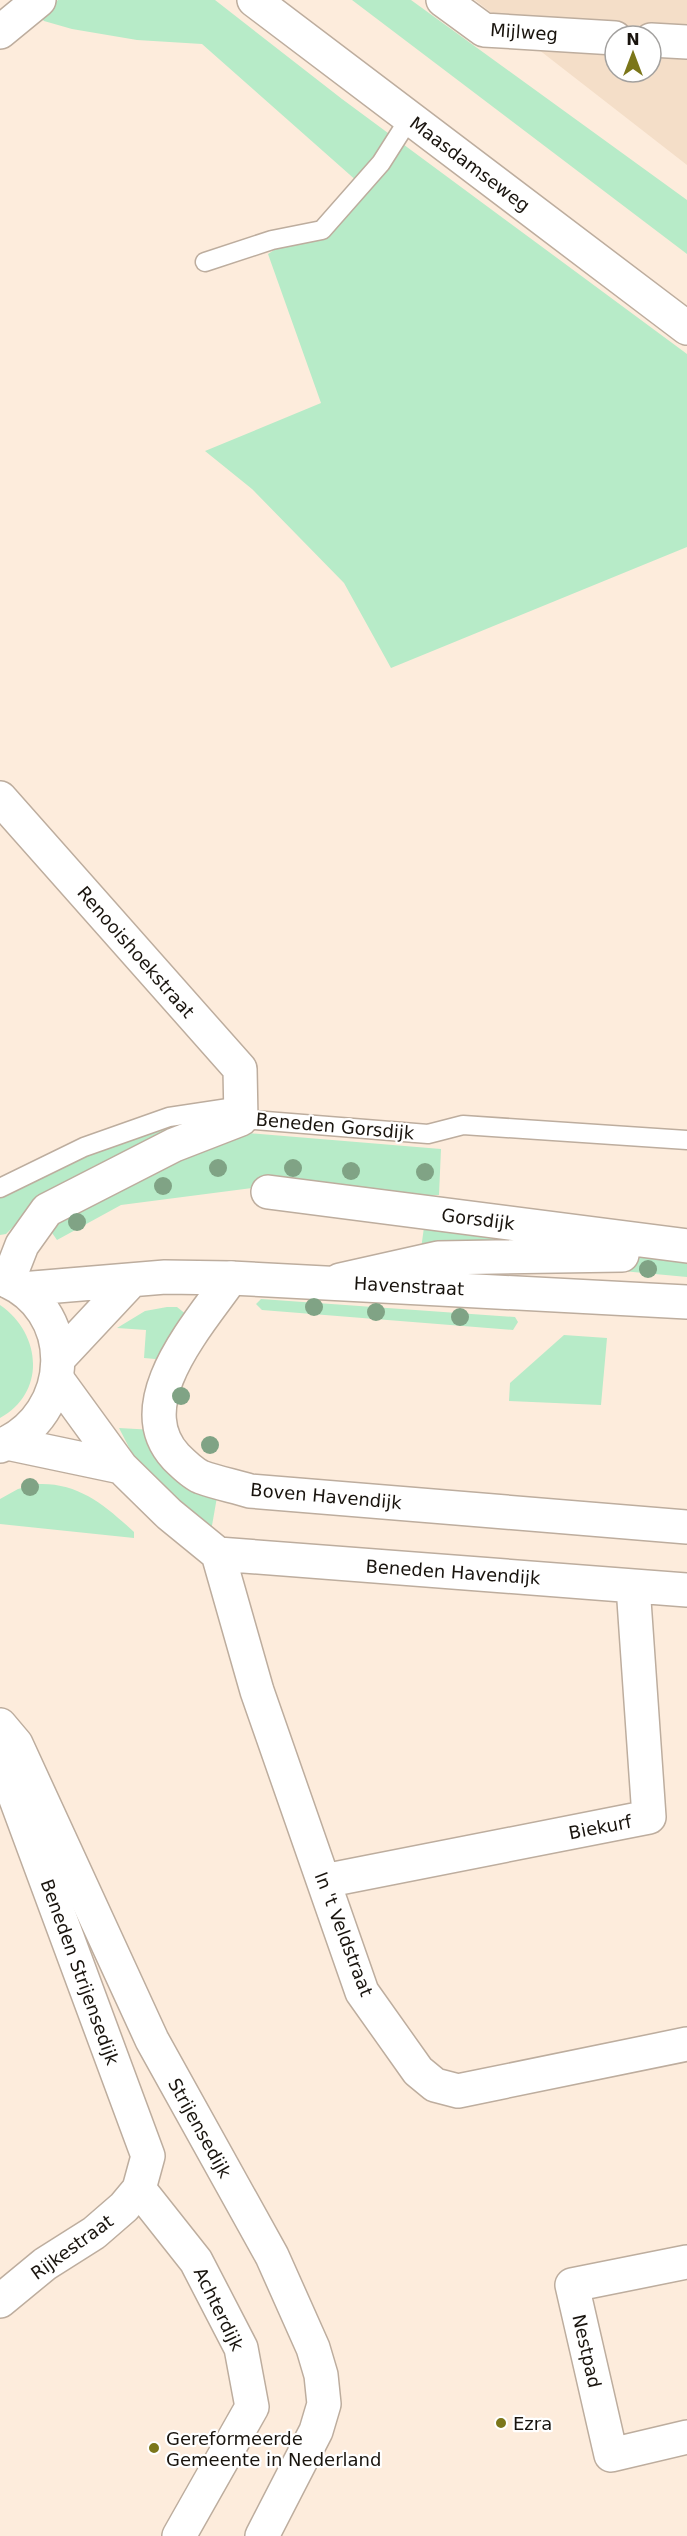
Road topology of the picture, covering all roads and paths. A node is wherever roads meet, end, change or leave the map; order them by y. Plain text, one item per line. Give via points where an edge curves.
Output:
1 (254, 0) edge
2 (443, 0) edge
3 (35, 4) edge
4 (0, 32) edge
5 (603, 37) edge
6 (663, 41) edge
7 (687, 42) edge
8 (410, 119) junction
9 (205, 262) dead end
10 (687, 328) edge
11 (0, 798) edge
12 (242, 1112) junction
13 (687, 1140) edge
14 (0, 1188) edge
15 (268, 1192) dead end
16 (687, 1246) edge
17 (687, 1255) edge
18 (231, 1278) junction
19 (132, 1280) junction
20 (10, 1282) edge
21 (330, 1282) junction
22 (687, 1302) edge
23 (58, 1369) junction
24 (3, 1445) edge
25 (121, 1467) junction
26 (687, 1527) edge
27 (218, 1554) junction
28 (633, 1586) junction
29 (687, 1590) edge
30 (0, 1725) edge
31 (0, 1756) edge
32 (324, 1881) junction
33 (687, 2044) edge
34 (139, 2189) junction
35 (687, 2262) edge
36 (0, 2301) edge
37 (687, 2437) edge
38 (179, 2536) edge
39 (262, 2536) edge

1 - 8 street, Maasdamseweg
2 - 5 street, Mijlweg via 484,30
3 - 4 street
6 - 7 street
8 - 9 lane via 381,163 322,231 272,240
8 - 10 street, Maasdamseweg
11 - 12 street, Renooishoekstraat via 240,1070
12 - 13 lane, Beneden Gorsdijk via 428,1134 463,1125
12 - 14 lane, Beneden Gorsdijk via 170,1117 84,1146
12 - 20 street, Beneden Gorsdijk via 47,1210 22,1245
15 - 16 street, Gorsdijk
17 - 21 street, Gorsdijk via 438,1258
18 - 19 street, Havenstraat
18 - 21 street, Havenstraat
18 - 26 street, Boven Havendijk via 168,1370 162,1390 162,1435 171,1451 200,1476 250,1491
19 - 20 street, Havenstraat
19 - 23 street
20 - 23 street via 47,1318
21 - 22 street, Havenstraat
23 - 24 street via 44,1410 22,1435
23 - 25 street
24 - 25 street
25 - 27 street
27 - 28 street, Beneden Havendijk
27 - 32 street, In 't Veldstraat via 257,1690
28 - 29 street, Beneden Havendijk
28 - 32 street, Biekurf via 649,1817
30 - 39 street, Strijensedijk via 16,1744 152,2040 272,2256 313,2348 324,2404 316,2431
31 - 34 street, Beneden Strijensedijk via 147,2156
32 - 33 street, In 't Veldstraat via 362,1992 418,2071 435,2085 458,2091
34 - 36 street, Rijkestraat via 106,2223 45,2264
34 - 38 street, Achterdijk via 196,2261 242,2348 252,2407
35 - 37 street, Nestpad via 572,2285 610,2455

